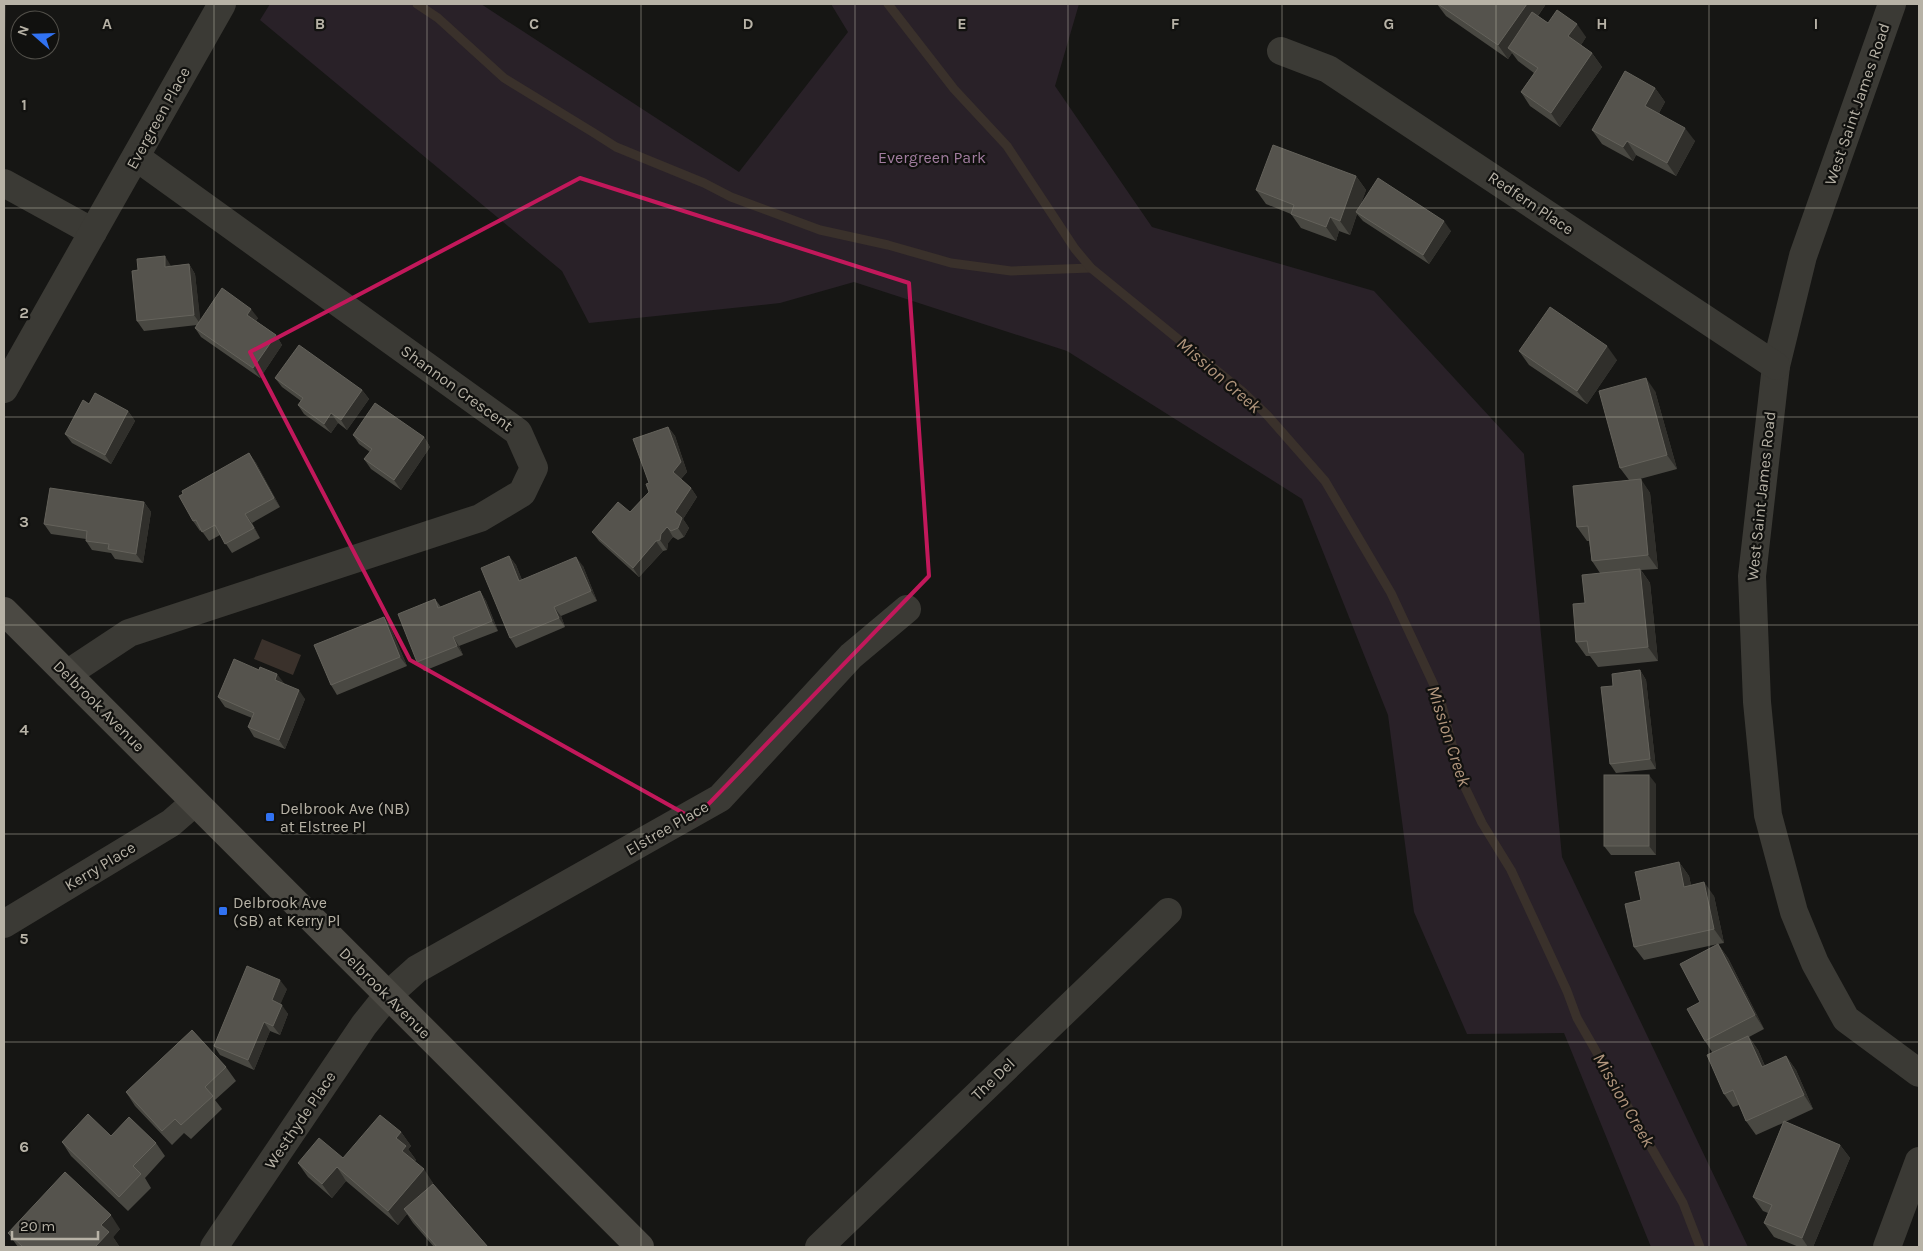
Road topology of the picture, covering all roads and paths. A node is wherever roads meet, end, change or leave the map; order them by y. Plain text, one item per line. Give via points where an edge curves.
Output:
1 (222, 4) edge
2 (1892, 4) edge
3 (1281, 51) dead end
4 (136, 157) junction
5 (4, 183) edge
6 (93, 232) junction
7 (1776, 366) junction
8 (4, 389) edge
9 (907, 610) dead end
10 (4, 611) edge
11 (67, 674) junction
12 (194, 802) junction
13 (1168, 912) dead end
14 (4, 924) edge
15 (388, 995) junction
16 (1919, 1073) edge
17 (1919, 1161) edge
18 (214, 1247) edge
19 (640, 1247) edge
20 (819, 1247) edge
21 (1887, 1247) edge

1 - 4 street, Evergreen Place
2 - 7 street, West Saint James Road via 1803,256
3 - 7 street, Redfern Place via 1328,69
4 - 6 street, Evergreen Place
4 - 11 street, Shannon Crescent via 518,432 534,468 522,493 480,518 129,633
5 - 6 street
6 - 8 street, Evergreen Place
7 - 16 street, West Saint James Road via 1752,576 1757,702 1768,815 1794,912 1815,963 1846,1019
9 - 15 street, Elstree Place via 851,656 720,798 417,970
10 - 11 street, Delbrook Avenue
11 - 12 street, Delbrook Avenue
12 - 14 street, Kerry Place via 171,822
12 - 15 street, Delbrook Avenue
13 - 20 street, The Del
15 - 18 street, Westhyde Place via 358,1033
15 - 19 street, Delbrook Avenue
17 - 21 street

